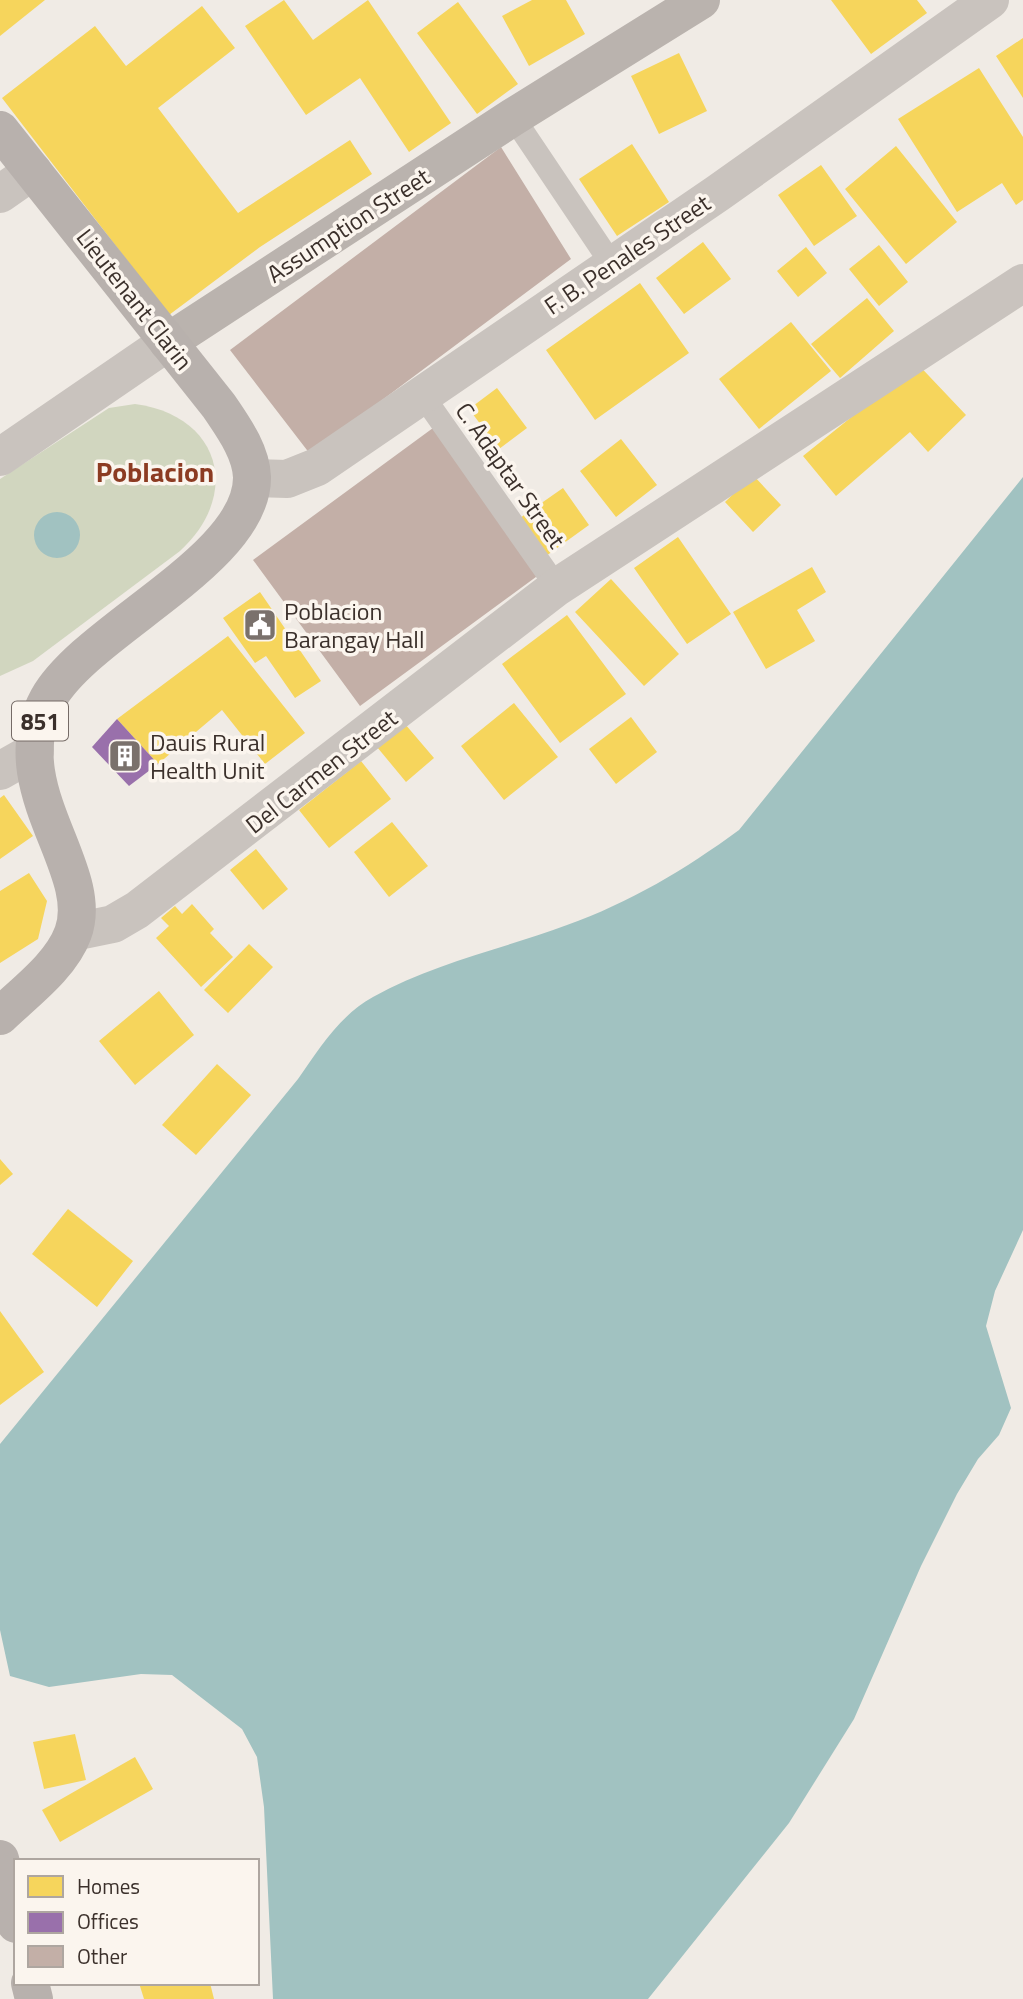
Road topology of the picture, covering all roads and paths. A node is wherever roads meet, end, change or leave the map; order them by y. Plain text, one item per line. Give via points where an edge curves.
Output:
1 (701, 0) edge
2 (990, 0) edge
3 (513, 117) junction
4 (0, 130) edge
5 (33, 171) junction
6 (0, 194) edge
7 (611, 263) junction
8 (1023, 283) edge
9 (168, 342) junction
10 (421, 393) junction
11 (0, 457) edge
12 (252, 478) junction
13 (557, 587) junction
14 (35, 751) junction
15 (0, 771) edge
16 (74, 932) junction
17 (0, 1016) edge
18 (0, 1859) edge
19 (14, 1916) edge

1 - 3 main road, Assumption Street
2 - 7 street, F. B. Penales Street
3 - 7 lane
3 - 9 main road, Assumption Street
4 - 5 main road, Lieutenant Clarin
5 - 6 street
5 - 9 main road, Lieutenant Clarin
7 - 10 street, F. B. Penales Street
8 - 13 street, Del Carmen Street
9 - 11 street, Assumption Street
9 - 12 main road, Lieutenant Clarin via 236,431
10 - 12 street, F. B. Penales Street via 301,475
10 - 13 lane, C. Adaptar Street
12 - 14 main road, 851 via 242,510 203,561 59,682 47,700
13 - 16 street, Del Carmen Street via 137,910 113,924
14 - 15 street
14 - 16 main road, 851 via 39,794 71,880
16 - 17 main road via 47,971
18 - 19 main road

